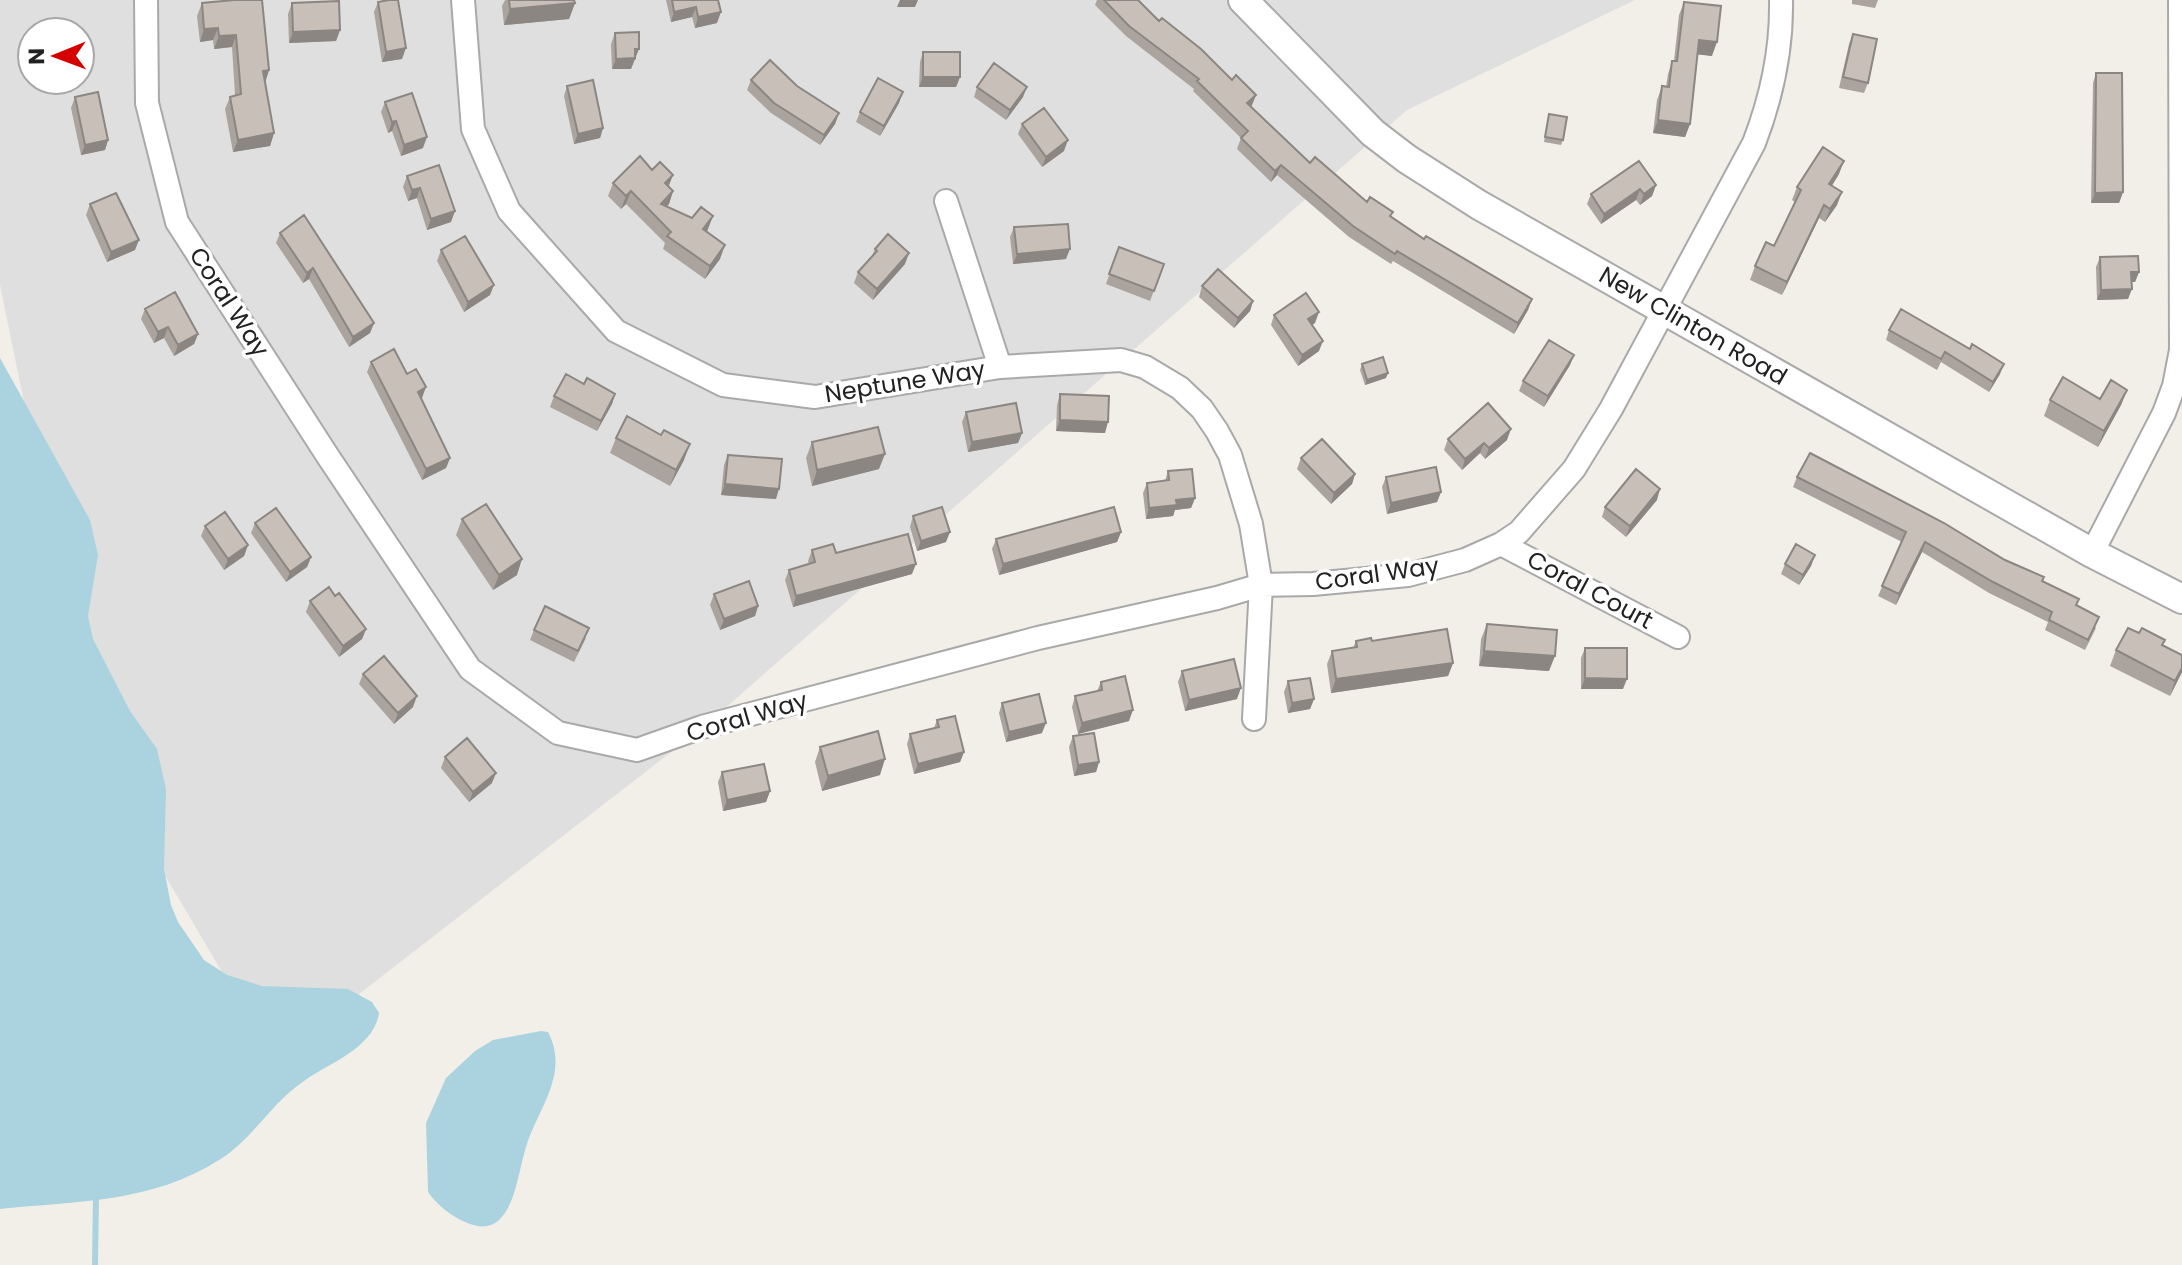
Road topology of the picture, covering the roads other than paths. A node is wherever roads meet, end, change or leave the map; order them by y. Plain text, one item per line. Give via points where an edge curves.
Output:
1 (146, 0) edge
2 (463, 0) edge
3 (1243, 0) edge
4 (1781, 0) edge
5 (2180, 0) edge
6 (946, 201) dead end
7 (1664, 310) junction
8 (1000, 367) junction
9 (1501, 544) junction
10 (2092, 553) junction
11 (1261, 585) junction
12 (2182, 599) edge
13 (1678, 637) dead end
14 (1254, 719) dead end

1 - 11 street, Coral Way via 147,103 177,222 470,669 558,733 637,750 702,727 1008,646
2 - 8 street, Neptune Way via 473,129 509,211 616,331 723,385 815,397
3 - 7 street, New Clinton Road via 1373,133 1407,159
4 - 7 street, Coral Way via 1778,63 1765,115
5 - 10 street via 2181,350 2164,413
6 - 8 street
7 - 9 street, Coral Way via 1574,469 1519,532
7 - 10 street, New Clinton Road
8 - 11 street, Neptune Way via 1121,360 1180,388 1202,409 1230,455 1251,524
9 - 11 street, Coral Way via 1408,575
9 - 13 street, Coral Court
10 - 12 street, New Clinton Road
11 - 14 street, Neptune Way

